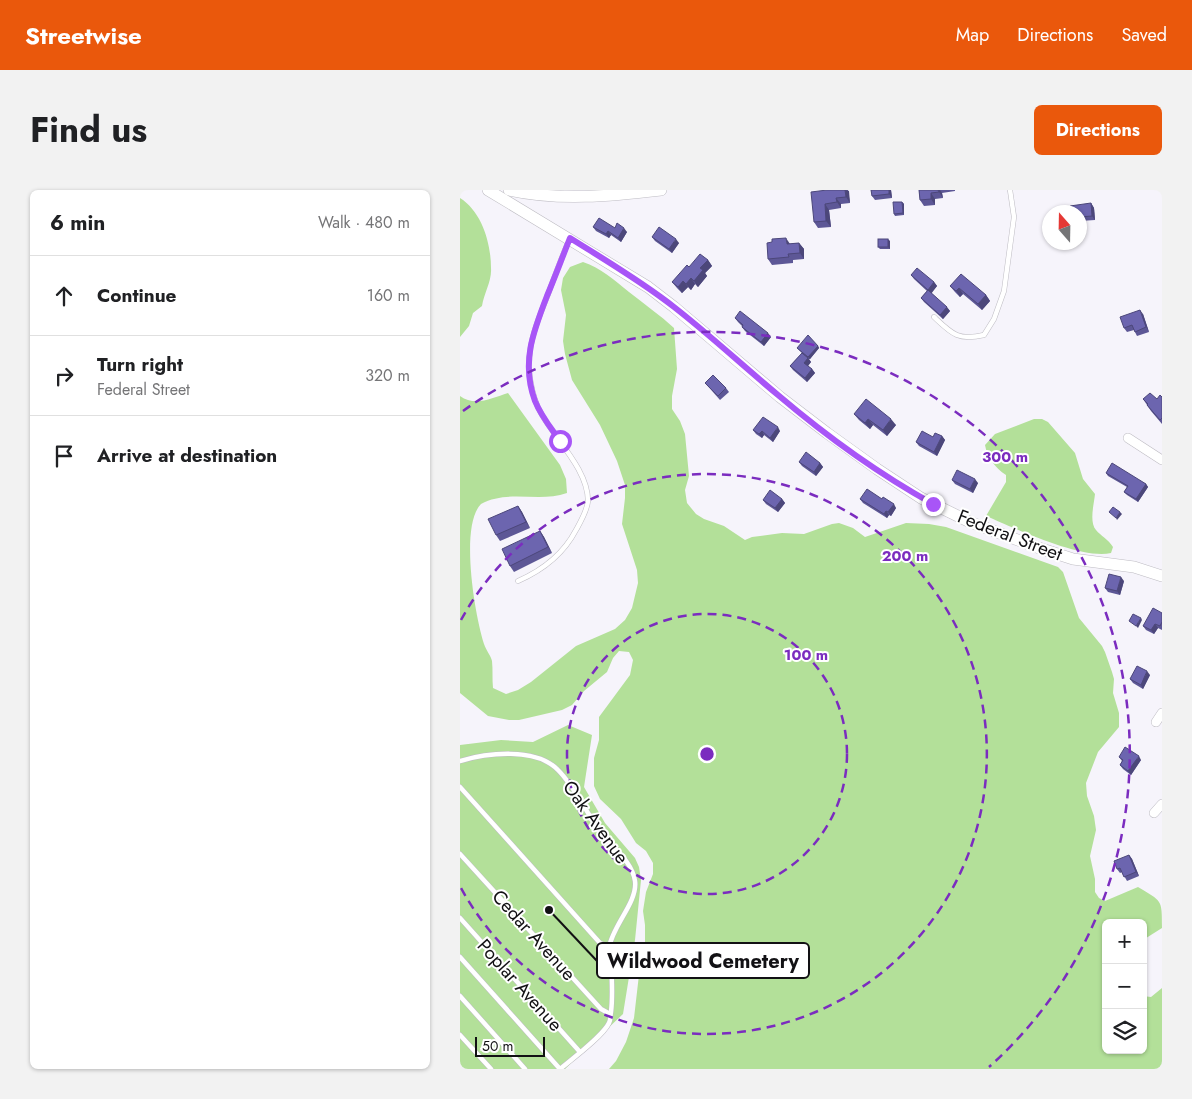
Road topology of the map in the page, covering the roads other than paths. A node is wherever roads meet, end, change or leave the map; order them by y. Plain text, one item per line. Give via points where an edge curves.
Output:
1 (488, 190) edge
2 (509, 190) edge
3 (661, 190) edge
4 (1010, 190) edge
5 (538, 195) junction
6 (530, 217) junction
7 (570, 238) junction
8 (934, 317) edge
9 (1128, 438) dead end
10 (1162, 460) edge
11 (1162, 576) edge
12 (518, 581) dead end
13 (1162, 713) edge
14 (1156, 722) dead end
15 (460, 761) edge
16 (460, 787) edge
17 (1162, 804) edge
18 (1154, 813) dead end
19 (460, 854) edge
20 (460, 918) edge
21 (609, 947) junction
22 (460, 957) edge
23 (460, 996) edge
24 (610, 1014) junction
25 (460, 1035) edge
26 (580, 1052) junction
27 (491, 1069) edge
28 (525, 1069) edge
29 (560, 1069) edge

1 - 6 street, Federal Street
2 - 5 street
3 - 5 street via 586,197
4 - 8 lane via 1014,217 1004,291 994,319 984,335 971,338 950,332
5 - 6 street
6 - 7 street, Federal Street
7 - 11 street, Federal Street via 648,287 827,433 921,498 970,522 1073,560 1134,567
7 - 12 lane via 530,343 530,377 541,414 575,464 588,502 574,535 556,558
9 - 10 street
13 - 14 street
15 - 21 lane, Oak Avenue via 497,754 526,755 556,768 568,781 593,822 626,862 635,882
16 - 21 lane via 600,943
17 - 18 street
19 - 24 lane, Cedar Avenue via 601,1009
20 - 26 lane, Poplar Avenue
21 - 24 lane, Oak Avenue
22 - 29 lane
23 - 28 lane
24 - 26 lane, Oak Avenue via 608,1025
25 - 27 lane
26 - 29 lane, Oak Avenue

